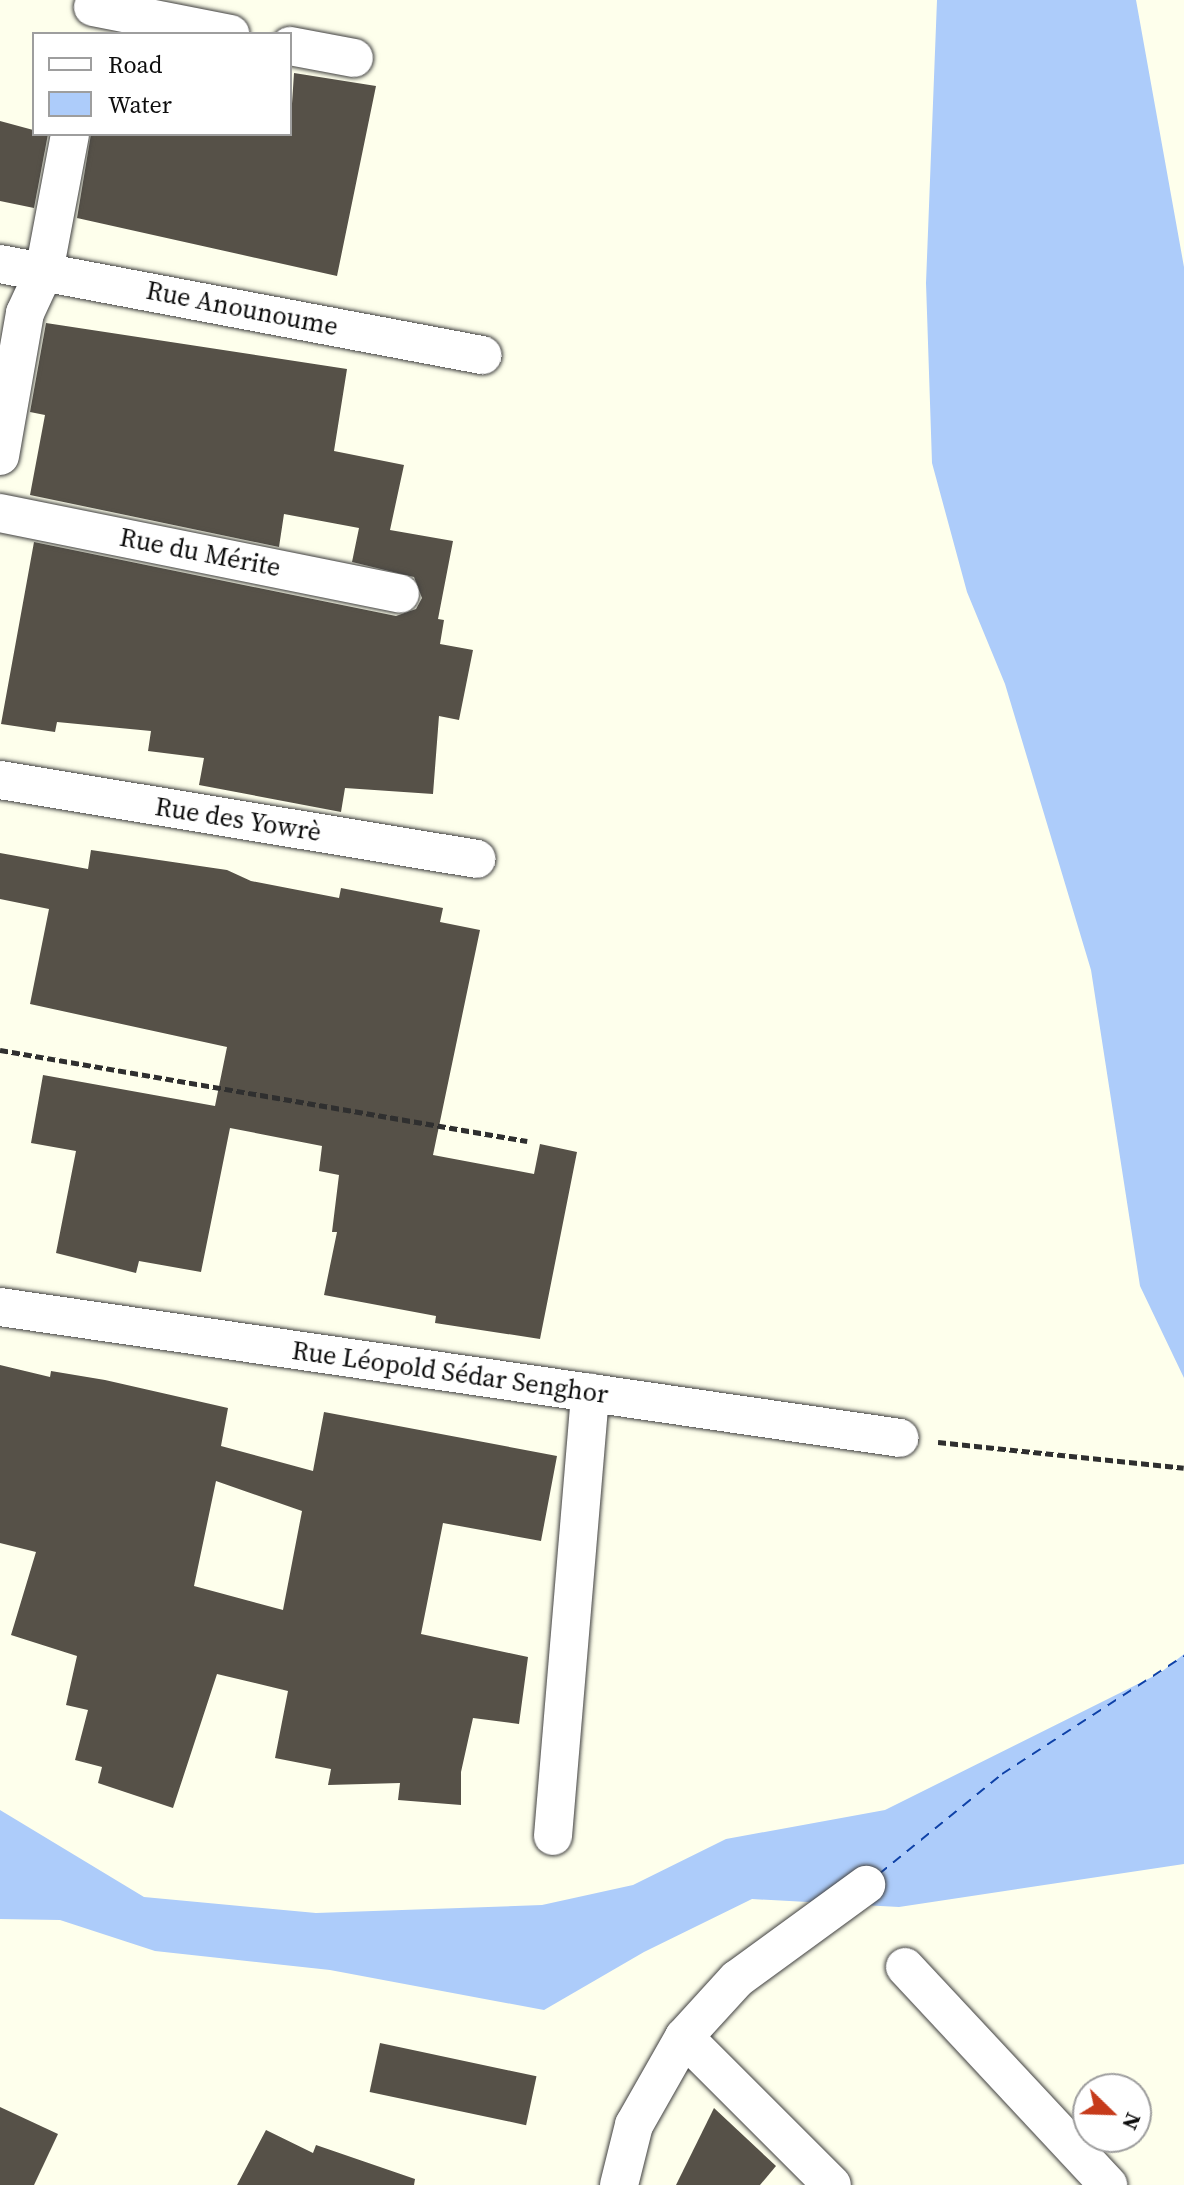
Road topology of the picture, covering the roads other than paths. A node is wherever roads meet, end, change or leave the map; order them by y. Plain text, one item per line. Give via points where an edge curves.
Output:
1 (92, 14) edge
2 (216, 32) edge
3 (292, 46) edge
4 (354, 58) dead end
5 (70, 136) edge
6 (0, 264) edge
7 (44, 272) junction
8 (483, 355) dead end
9 (0, 456) edge
10 (0, 513) edge
11 (400, 594) dead end
12 (0, 780) edge
13 (476, 859) dead end
14 (0, 1307) edge
15 (590, 1393) junction
16 (900, 1438) road end
17 (553, 1836) dead end
18 (866, 1885) dead end
19 (905, 1967) dead end
20 (684, 2037) junction
21 (619, 2185) edge
22 (832, 2185) edge
23 (1108, 2185) edge

1 - 2 street
3 - 4 street
5 - 7 street
6 - 7 street, Rue Anounoume
7 - 8 street, Rue Anounoume
7 - 9 street via 25,313
10 - 11 street, Rue du Mérite
12 - 13 street, Rue des Yowrè
14 - 15 street, Rue Léopold Sédar Senghor
15 - 16 street, Rue Léopold Sédar Senghor
15 - 17 street
18 - 20 street via 737,1979
19 - 23 street
20 - 21 street via 634,2125
20 - 22 street

